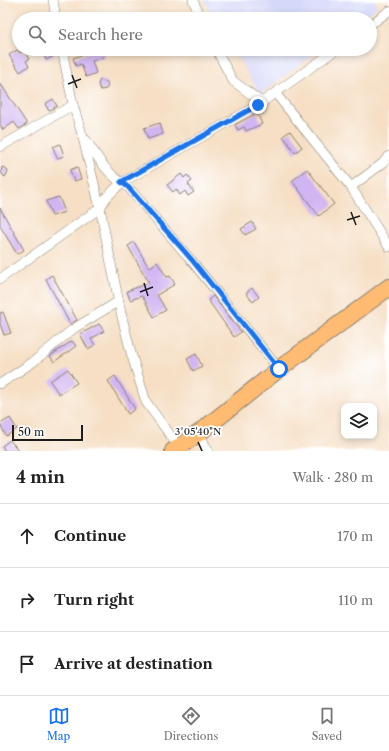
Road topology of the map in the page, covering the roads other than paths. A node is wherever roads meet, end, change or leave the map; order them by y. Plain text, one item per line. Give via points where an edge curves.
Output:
1 (53, 0) edge
2 (193, 0) edge
3 (389, 11) edge
4 (55, 12) edge
5 (198, 12) edge
6 (377, 20) edge
7 (63, 56) edge
8 (220, 56) edge
9 (328, 56) edge
10 (276, 94) junction
11 (263, 103) junction
12 (73, 105) junction
13 (82, 134) junction
14 (0, 147) edge
15 (389, 156) edge
16 (121, 182) junction
17 (351, 187) junction
18 (100, 208) junction
19 (389, 247) edge
20 (0, 279) edge
21 (389, 287) edge
22 (119, 301) junction
23 (279, 369) junction
24 (0, 384) edge
25 (199, 433) junction
26 (176, 449) edge
27 (208, 451) edge

1 - 4 street
2 - 5 street
3 - 6 street
7 - 12 street
8 - 11 street via 233,81
9 - 10 street
10 - 11 street
10 - 17 street
11 - 16 street
12 - 13 street
12 - 14 street
13 - 16 street via 102,165
13 - 18 street
15 - 17 street
16 - 18 street
16 - 23 street via 192,260
17 - 19 street
18 - 20 street
18 - 22 street
21 - 23 highway
22 - 24 street via 73,329 33,362
22 - 26 street via 146,402
23 - 25 highway
25 - 26 highway
25 - 27 street

